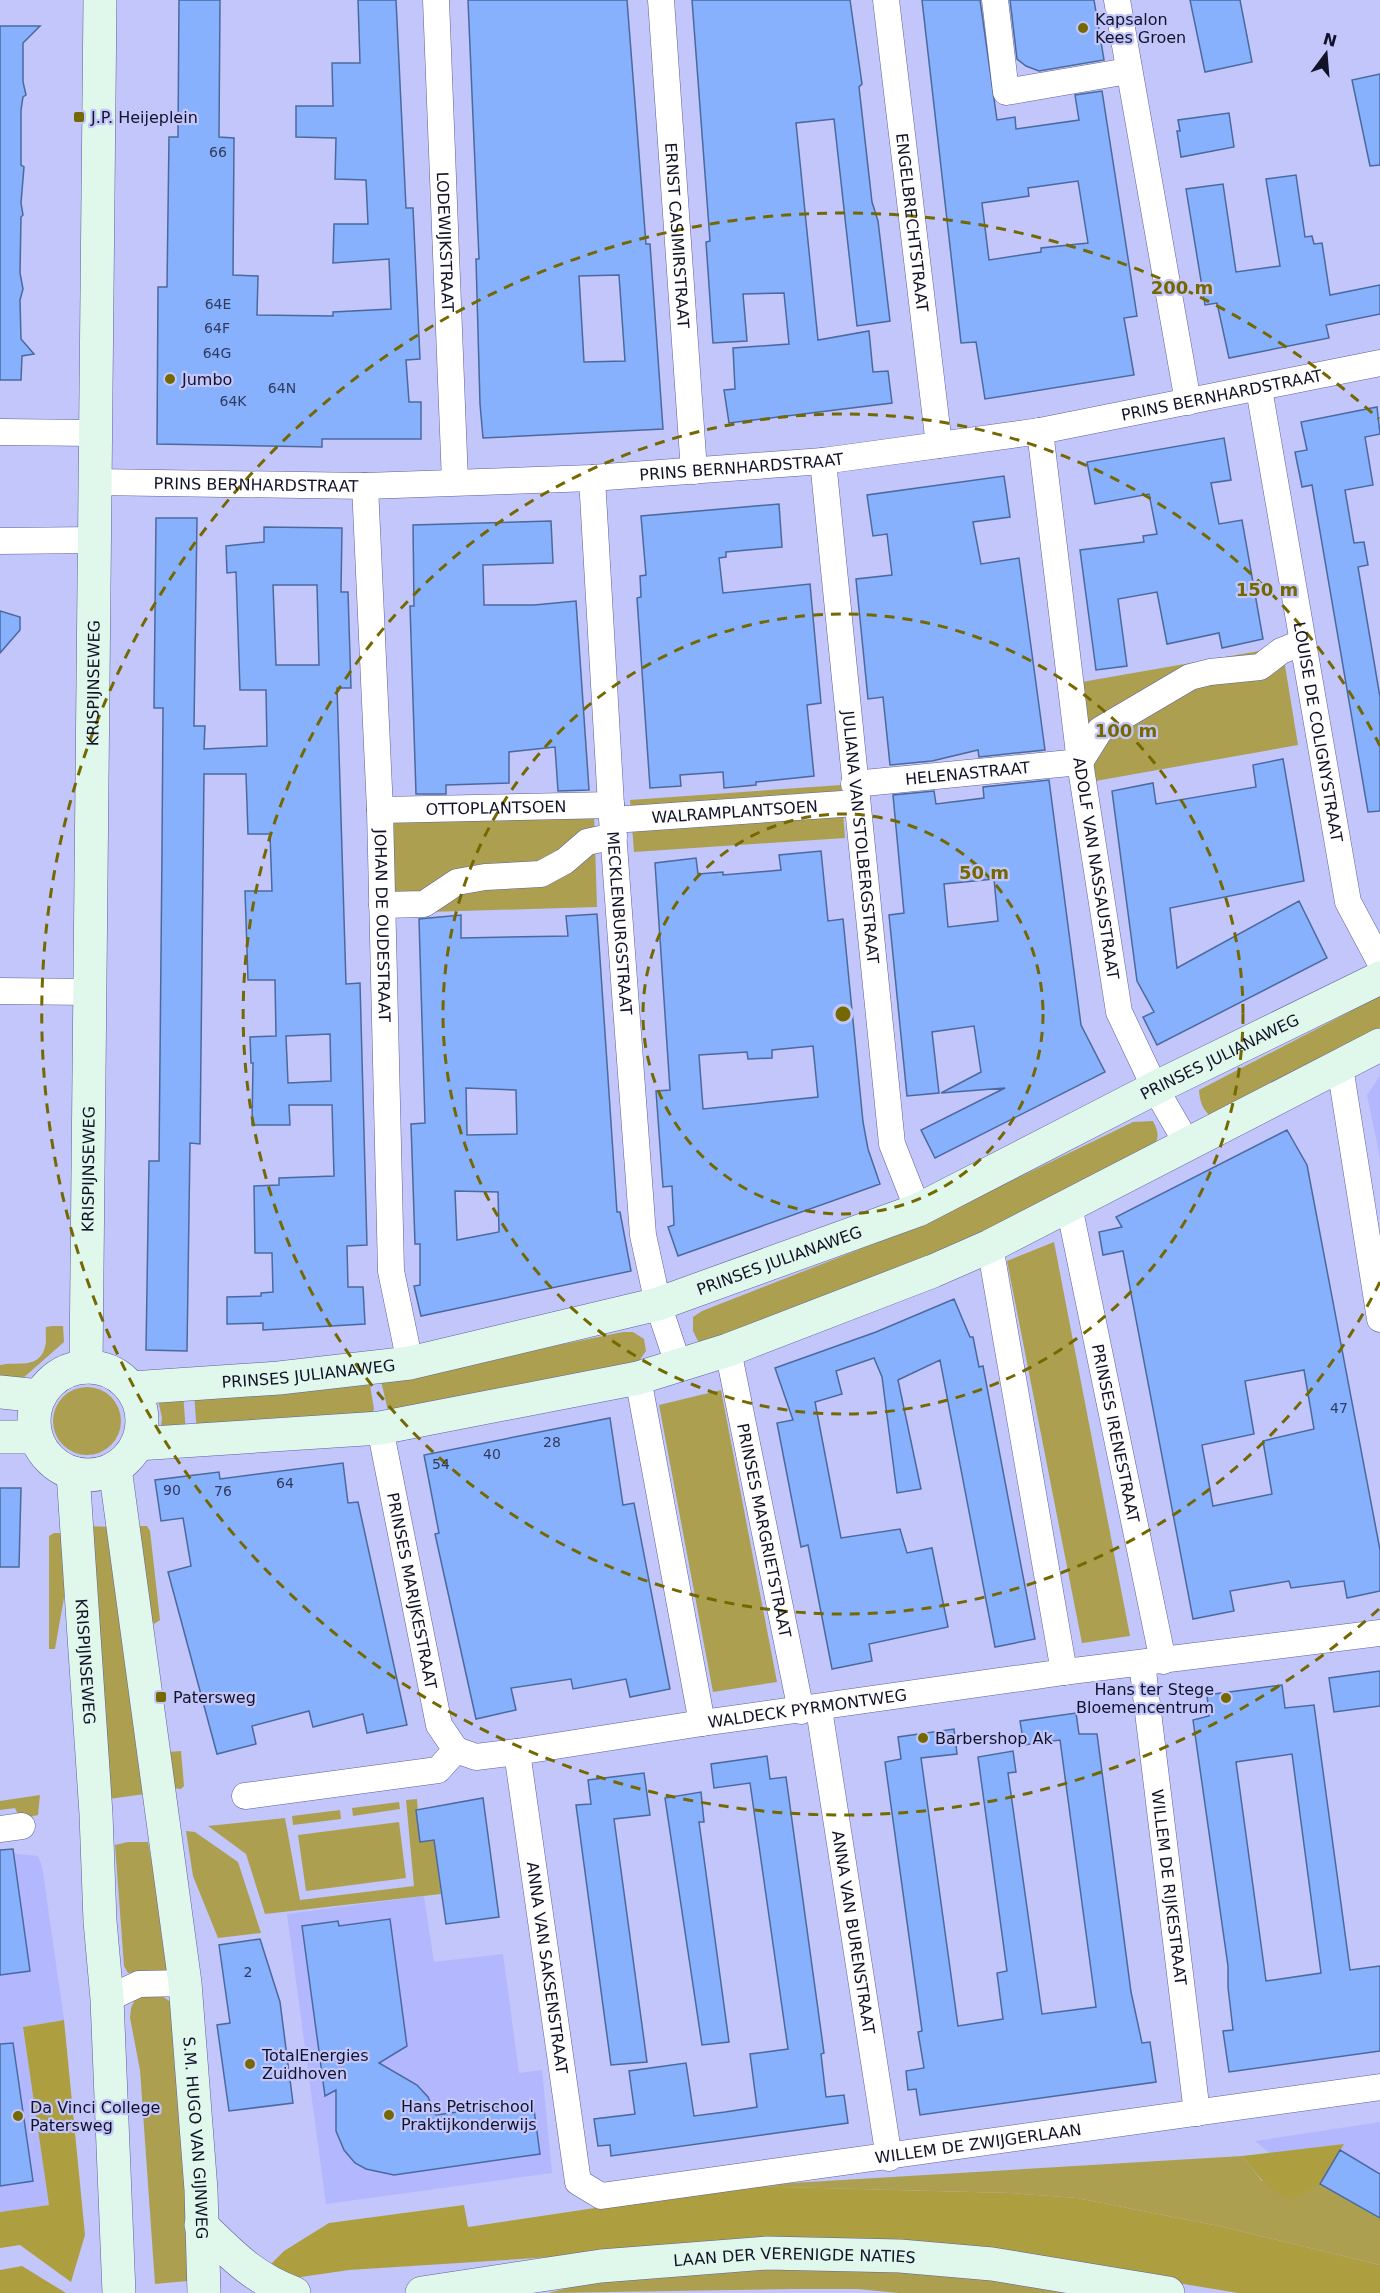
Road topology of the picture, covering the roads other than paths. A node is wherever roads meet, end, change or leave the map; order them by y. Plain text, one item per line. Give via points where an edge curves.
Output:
1 (100, 0) edge
2 (436, 0) edge
3 (661, 0) edge
4 (886, 0) edge
5 (995, 0) edge
6 (1117, 0) edge
7 (1128, 71) junction
8 (1380, 363) edge
9 (1259, 389) junction
10 (1188, 402) junction
11 (1040, 431) junction
12 (0, 432) edge
13 (95, 433) junction
14 (939, 445) junction
15 (823, 461) junction
16 (694, 471) junction
17 (592, 478) junction
18 (94, 482) junction
19 (455, 482) junction
20 (365, 486) junction
21 (95, 540) junction
22 (0, 541) edge
23 (1301, 643) junction
24 (1080, 762) junction
25 (855, 794) junction
26 (380, 810) junction
27 (613, 820) junction
28 (382, 905) junction
29 (1380, 962) edge
30 (1380, 978) edge
31 (0, 991) edge
32 (90, 992) junction
33 (1380, 1045) edge
34 (1340, 1068) junction
35 (1155, 1088) junction
36 (1188, 1145) junction
37 (1069, 1206) junction
38 (918, 1209) junction
39 (990, 1246) junction
40 (1377, 1285) edge
41 (658, 1304) junction
42 (1380, 1319) edge
43 (728, 1350) junction
44 (410, 1363) junction
45 (678, 1364) junction
46 (86, 1367) junction
47 (638, 1378) junction
48 (131, 1388) junction
49 (0, 1392) edge
50 (40, 1396) junction
51 (380, 1428) junction
52 (0, 1437) edge
53 (36, 1437) junction
54 (137, 1444) junction
55 (115, 1468) junction
56 (73, 1473) junction
57 (1380, 1633) edge
58 (1152, 1662) junction
59 (1065, 1672) junction
60 (810, 1710) junction
61 (702, 1723) junction
62 (456, 1750) junction
63 (517, 1752) junction
64 (245, 1796) dead end
65 (185, 1983) junction
66 (108, 1999) junction
67 (1380, 2087) edge
68 (1197, 2112) junction
69 (889, 2158) junction
70 (578, 2182) joint
71 (201, 2226) junction
72 (119, 2293) edge
73 (204, 2293) edge
74 (294, 2293) edge
75 (422, 2293) edge
76 (1168, 2293) edge

1 - 13 street, KRISPIJNSEWEG
2 - 19 street, LODEWIJKSTRAAT
3 - 16 street, ERNST CASIMIRSTRAAT
4 - 14 street, ENGELBRECHTSTRAAT
5 - 7 street via 1006,92
6 - 7 street
7 - 10 street
8 - 9 street, PRINS BERNHARDSTRAAT
9 - 10 street, PRINS BERNHARDSTRAAT
9 - 23 street, LOUISE DE COLIGNYSTRAAT
10 - 11 street, PRINS BERNHARDSTRAAT
11 - 14 street, PRINS BERNHARDSTRAAT
11 - 24 street, ADOLF VAN NASSAUSTRAAT
12 - 13 street
13 - 18 street, KRISPIJNSEWEG
14 - 15 street, PRINS BERNHARDSTRAAT
15 - 16 street, PRINS BERNHARDSTRAAT
15 - 25 street, JULIANA VAN STOLBERGSTRAAT
16 - 17 street, PRINS BERNHARDSTRAAT
17 - 19 street, PRINS BERNHARDSTRAAT
17 - 27 street, MECKLENBURGSTRAAT
18 - 20 street, PRINS BERNHARDSTRAAT
18 - 21 street, KRISPIJNSEWEG
19 - 20 street, PRINS BERNHARDSTRAAT
20 - 26 street, JOHAN DE OUDESTRAAT
21 - 22 street
21 - 32 street, KRISPIJNSEWEG
23 - 24 street via 1281,651 1260,667 1190,677 1100,730
23 - 29 street, LOUISE DE COLIGNYSTRAAT via 1348,902
24 - 25 street, HELENASTRAAT
24 - 35 street, ADOLF VAN NASSAUSTRAAT via 1119,1012
25 - 27 street, WALRAMPLANTSOEN
25 - 38 street, JULIANA VAN STOLBERGSTRAAT via 892,1144
26 - 27 street, OTTOPLANTSOEN
26 - 28 street, JOHAN DE OUDESTRAAT
27 - 28 street via 565,861 541,873 457,882 424,904
27 - 41 street, MECKLENBURGSTRAAT via 643,1235
28 - 44 street, JOHAN DE OUDESTRAAT via 391,1270
30 - 35 street, PRINSES JULIANAWEG
31 - 32 street
32 - 46 street, KRISPIJNSEWEG
33 - 34 street
34 - 36 street
34 - 40 street
35 - 36 street, ADOLF VAN NASSAUSTRAAT
35 - 38 street, PRINSES JULIANAWEG
36 - 37 street
37 - 39 street
37 - 58 street, PRINSES IRENESTRAAT
38 - 41 street, PRINSES JULIANAWEG
39 - 43 street
39 - 59 street
40 - 42 street
41 - 44 street, PRINSES JULIANAWEG
41 - 45 street, MECKLENBURGSTRAAT
43 - 45 street
43 - 60 street, PRINSES MARGRIETSTRAAT
44 - 48 street, PRINSES JULIANAWEG via 279,1378
45 - 47 street
46 - 48 street via 116,1375
46 - 50 street via 59,1375
47 - 51 street
47 - 61 street
48 - 54 street via 142,1415
49 - 50 street
50 - 53 street via 34,1416
51 - 54 street
51 - 62 street, PRINSES MARIJKESTRAAT via 439,1725
52 - 53 street
53 - 56 street via 46,1456
54 - 55 street
55 - 56 street via 94,1475
55 - 65 street, S.M. HUGO VAN GIJNWEG
56 - 66 street, KRISPIJNSEWEG
57 - 58 street, WALDECK PYRMONTWEG
58 - 59 street, WALDECK PYRMONTWEG
58 - 68 street, WILLEM DE RIJKESTRAAT
59 - 60 street, WALDECK PYRMONTWEG
60 - 61 street, WALDECK PYRMONTWEG
60 - 69 street, ANNA VAN BURENSTRAAT
61 - 63 street, WALDECK PYRMONTWEG
62 - 63 street, WALDECK PYRMONTWEG via 476,1757
62 - 64 street via 438,1770
63 - 70 street, ANNA VAN SAKSENSTRAAT
65 - 66 street via 139,1984
65 - 71 street, S.M. HUGO VAN GIJNWEG
66 - 72 street
67 - 68 street, WILLEM DE ZWIJGERLAAN
68 - 69 street, WILLEM DE ZWIJGERLAAN
69 - 70 street, WILLEM DE ZWIJGERLAAN via 601,2196
71 - 73 street, S.M. HUGO VAN GIJNWEG
71 - 74 street via 248,2271
75 - 76 street, LAAN DER VERENIGDE NATIES via 601,2266 767,2253 900,2256 992,2264

